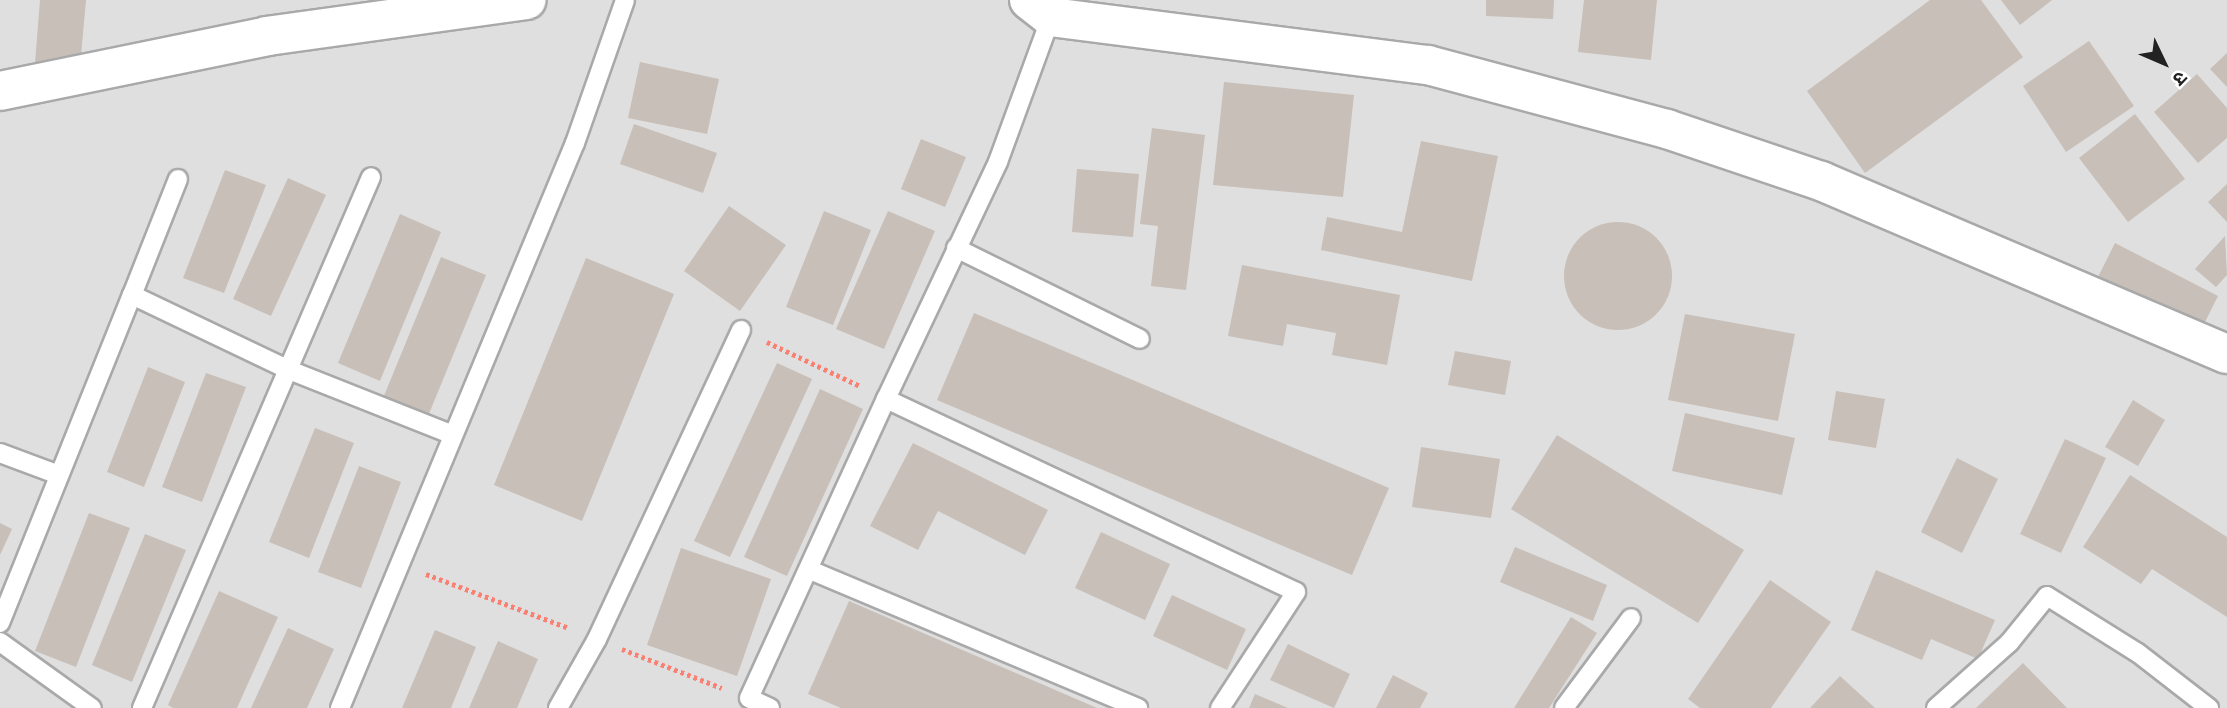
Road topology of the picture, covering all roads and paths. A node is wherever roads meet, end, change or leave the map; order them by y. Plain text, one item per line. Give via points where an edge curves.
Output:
1 (527, 0) edge
2 (625, 0) edge
3 (1040, 9) edge
4 (0, 91) edge
5 (371, 177) dead end
6 (178, 179) dead end
7 (956, 248) junction
8 (132, 295) junction
9 (741, 330) joint
10 (1140, 339) dead end
11 (2227, 354) edge
12 (289, 370) junction
13 (886, 398) junction
14 (453, 435) junction
15 (0, 453) edge
16 (59, 475) junction
17 (810, 570) junction
18 (1631, 618) dead end
19 (0, 623) edge
20 (0, 642) edge
21 (92, 708) edge
22 (142, 708) edge
23 (340, 708) edge
24 (558, 708) edge
25 (770, 708) edge
26 (1138, 708) edge
27 (1220, 708) edge
28 (1564, 708) edge
29 (1936, 708) edge
30 (2208, 708) edge

1 - 4 street via 267,36
2 - 14 lane via 575,143
3 - 7 lane via 998,162
3 - 11 street via 1428,65 1667,129 1821,181
5 - 12 lane
6 - 8 lane
7 - 10 lane
7 - 13 lane
8 - 12 lane
8 - 16 lane
9 - 13 path
9 - 24 lane via 597,639
12 - 14 lane
12 - 22 lane
13 - 17 lane
13 - 27 lane via 1296,592
14 - 23 lane
15 - 16 lane
16 - 19 lane
17 - 25 lane via 749,698
17 - 26 lane
18 - 28 lane
20 - 21 lane
29 - 30 lane via 2009,643 2047,596 2138,653

